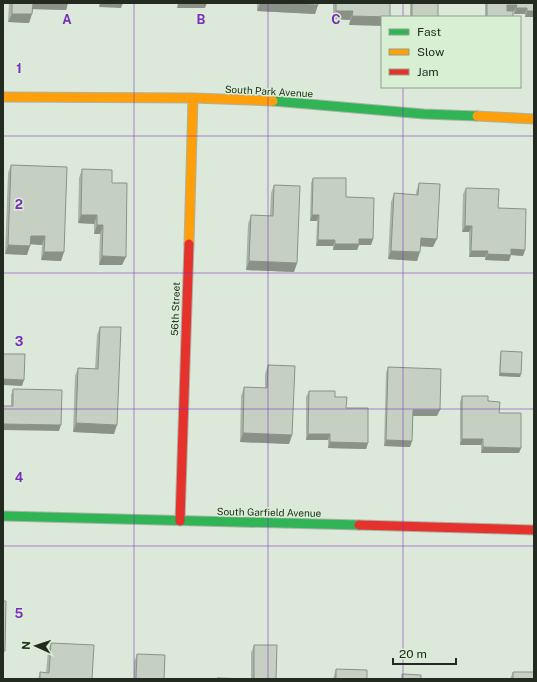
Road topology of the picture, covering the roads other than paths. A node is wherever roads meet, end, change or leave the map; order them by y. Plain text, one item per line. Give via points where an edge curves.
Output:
1 (3, 97) edge
2 (192, 98) junction
3 (534, 119) edge
4 (3, 516) edge
5 (180, 521) junction
6 (534, 530) edge

1 - 2 street, South Park Avenue
2 - 3 street, South Park Avenue via 276,101 424,114
2 - 5 street, 56th Street
4 - 5 street, South Garfield Avenue
5 - 6 street, South Garfield Avenue

